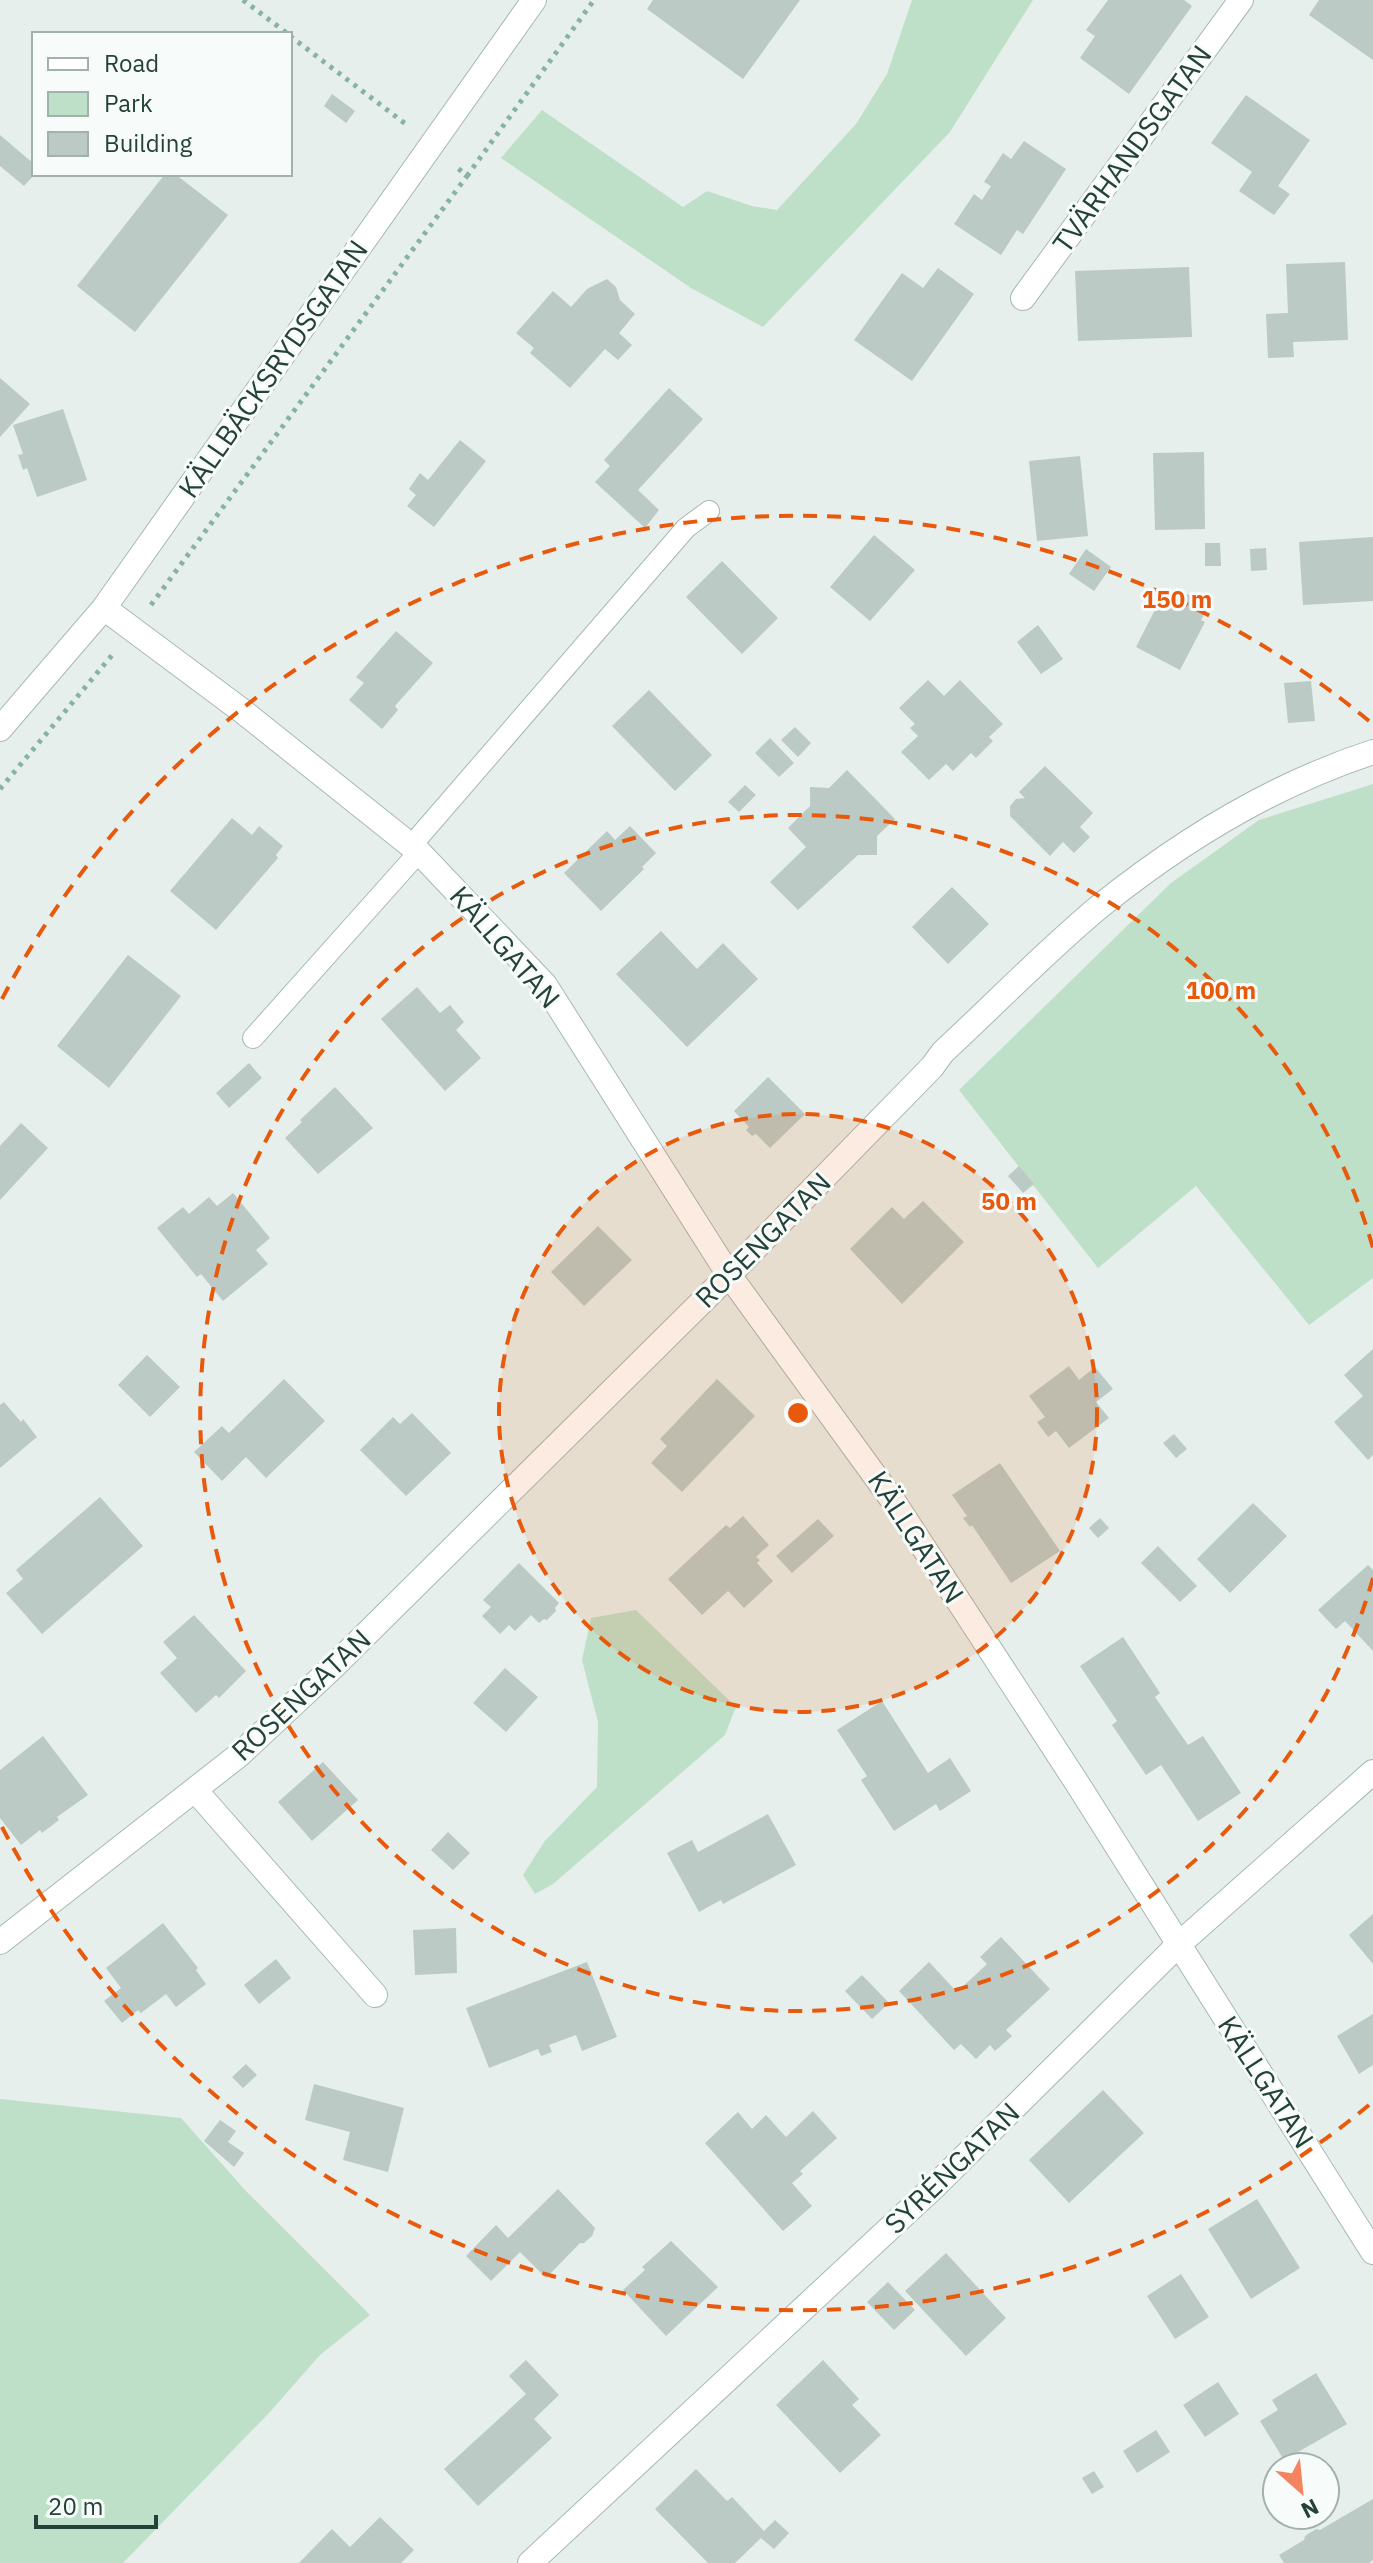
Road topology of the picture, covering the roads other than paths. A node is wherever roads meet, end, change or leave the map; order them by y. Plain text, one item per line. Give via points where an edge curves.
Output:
1 (534, 0) edge
2 (1241, 0) edge
3 (1023, 298) dead end
4 (709, 511) dead end
5 (104, 608) junction
6 (0, 729) edge
7 (1373, 752) edge
8 (415, 849) junction
9 (253, 1038) dead end
10 (729, 1275) junction
11 (1373, 1772) edge
12 (195, 1790) junction
13 (0, 1942) edge
14 (1178, 1945) junction
15 (375, 1995) dead end
16 (1373, 2252) edge
17 (530, 2563) edge

1 - 5 street, KÄLLBÄCKSRYDSGATAN
2 - 3 street, TVÄRHANDSGATAN
4 - 8 lane via 675,540
5 - 6 street, KÄLLBÄCKSRYDSGATAN
5 - 8 street, KÄLLGATAN
7 - 10 street, ROSENGATAN via 1259,799 1182,845 1098,908 943,1052
8 - 9 lane
8 - 10 street, KÄLLGATAN via 545,985
10 - 12 street, ROSENGATAN via 354,1647
10 - 14 street, KÄLLGATAN via 871,1467
11 - 14 street, SYRÉNGATAN
12 - 13 street, ROSENGATAN
12 - 15 street
14 - 16 street, KÄLLGATAN
14 - 17 street, SYRÉNGATAN via 935,2186

